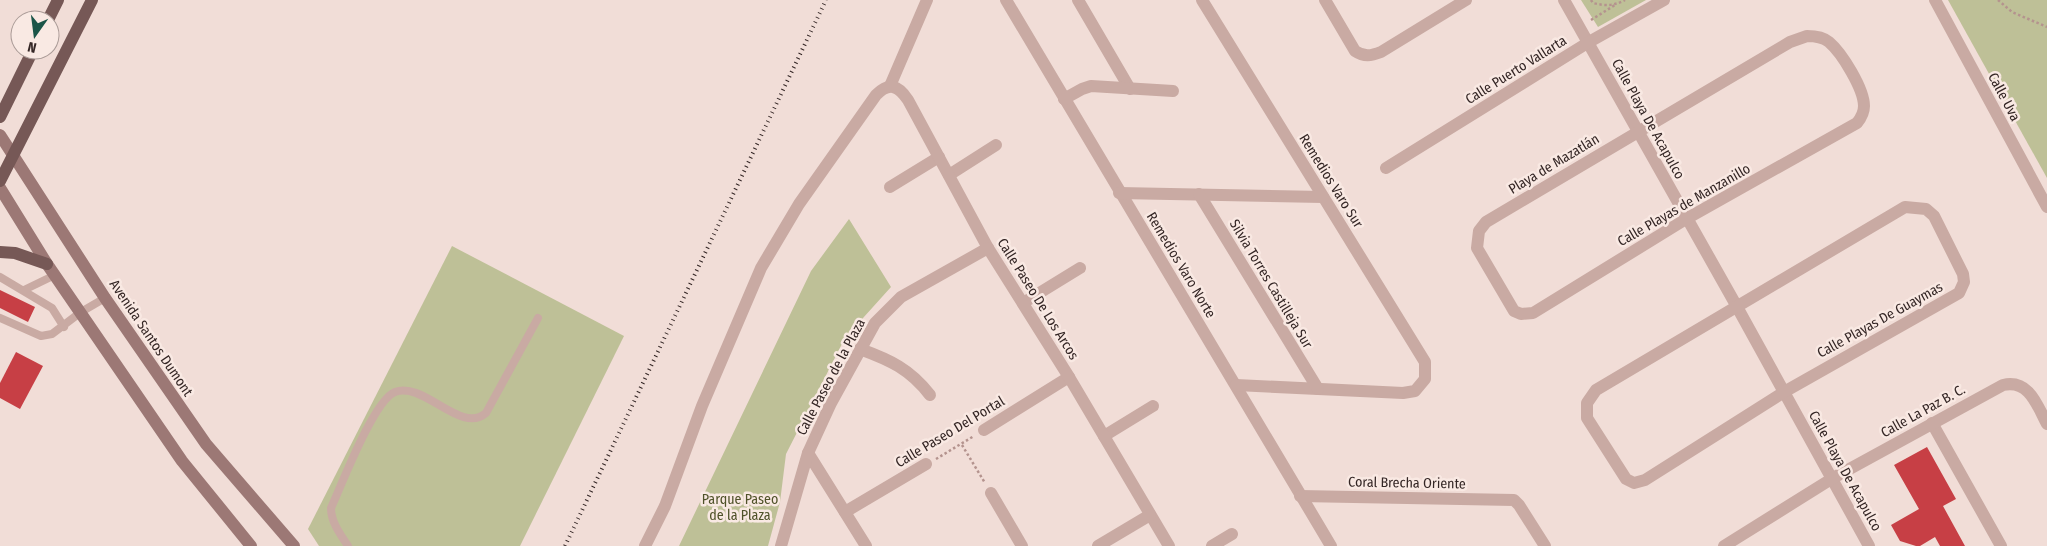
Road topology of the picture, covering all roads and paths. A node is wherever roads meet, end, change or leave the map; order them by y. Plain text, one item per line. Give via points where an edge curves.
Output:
1 (92, 0) edge
2 (927, 0) edge
3 (1006, 0) edge
4 (1078, 0) edge
5 (1202, 0) edge
6 (1325, 0) edge
7 (1466, 0) edge
8 (1564, 0) edge
9 (1591, 0) edge
10 (1626, 0) edge
11 (1664, 0) edge
12 (1935, 0) edge
13 (1998, 0) edge
14 (1615, 5) junction
15 (1591, 19) dead end
16 (2047, 27) edge
17 (1589, 42) junction
18 (1790, 42) joint
19 (29, 60) edge
20 (890, 86) junction
21 (1130, 89) junction
22 (1173, 91) dead end
23 (1064, 99) junction
24 (0, 117) edge
25 (1637, 131) junction
26 (0, 135) edge
27 (996, 146) dead end
28 (12, 156) junction
29 (939, 157) junction
30 (1386, 168) dead end
31 (949, 175) junction
32 (0, 181) edge
33 (890, 187) dead end
34 (0, 188) edge
35 (1120, 193) junction
36 (1199, 194) junction
37 (1323, 197) junction
38 (2047, 208) edge
39 (1686, 219) junction
40 (988, 248) junction
41 (0, 252) edge
42 (48, 264) junction
43 (1080, 268) dead end
44 (56, 276) junction
45 (0, 277) edge
46 (24, 290) junction
47 (105, 298) junction
48 (1023, 304) junction
49 (1736, 305) junction
50 (1541, 309) joint
51 (82, 312) junction
52 (0, 318) edge
53 (538, 318) dead end
54 (64, 326) junction
55 (860, 349) junction
56 (1069, 377) junction
57 (1236, 385) junction
58 (1318, 389) junction
59 (1784, 392) junction
60 (930, 395) dead end
61 (1153, 406) dead end
62 (1932, 423) junction
63 (2047, 424) edge
64 (984, 430) joint
65 (1104, 436) junction
66 (962, 445) junction
67 (808, 453) junction
68 (926, 464) joint
69 (1833, 478) junction
70 (991, 493) joint
71 (1300, 496) junction
72 (845, 512) junction
73 (1150, 515) junction
74 (1232, 534) dead end
75 (251, 546) edge
76 (294, 546) edge
77 (348, 546) edge
78 (645, 546) edge
79 (780, 546) edge
80 (866, 546) edge
81 (1022, 546) edge
82 (1098, 546) edge
83 (1169, 546) edge
84 (1212, 546) edge
85 (1331, 546) edge
86 (1545, 546) edge
87 (1724, 546) edge
88 (1869, 546) edge
89 (2001, 546) edge

1 - 28 main road
2 - 20 street
3 - 23 street, Remedios Varo Norte
4 - 21 street
5 - 37 street, Remedios Varo Sur
6 - 7 street via 1355,51 1364,56 1381,52
8 - 17 street, Calle Playa De Acapulco
9 - 14 path via 1592,3
10 - 14 path
11 - 17 street, Calle Puerto Vallarta
12 - 38 street, Calle Uva
13 - 16 path via 2012,12
14 - 15 path
17 - 25 street, Calle Playa De Acapulco
17 - 30 street, Calle Puerto Vallarta
18 - 25 street, Playa de Mazatlán
18 - 39 street, Calle Playas de Manzanillo via 1816,36 1828,41 1842,55 1863,97 1862,116 1844,131
19 - 24 main road
20 - 29 street, Calle Paseo De Los Arcos via 902,91
20 - 78 street via 876,95 799,204 761,268 702,406 665,506
21 - 22 street
21 - 23 street via 1091,86
23 - 35 street, Remedios Varo Norte
25 - 39 street, Calle Playa De Acapulco
25 - 50 street, Playa de Mazatlán via 1486,222 1479,232 1477,248 1514,311 1527,315
26 - 28 main road, Avenida Santos Dumont
27 - 31 street
28 - 32 main road
28 - 47 main road, Avenida Santos Dumont
29 - 31 street, Calle Paseo De Los Arcos
29 - 33 street
31 - 40 street, Calle Paseo De Los Arcos
34 - 42 main road
35 - 36 street
35 - 57 street, Remedios Varo Norte
36 - 37 street
36 - 58 street, Silvia Torres Castilleja Sur
37 - 58 street, Remedios Varo Sur via 1425,362 1425,379 1415,391 1404,393
39 - 49 street, Calle Playa De Acapulco
39 - 50 street, Calle Playas de Manzanillo
40 - 48 street, Calle Paseo De Los Arcos
40 - 55 street, Calle Paseo de la Plaza via 901,297 875,324
41 - 42 main road via 15,253
42 - 44 main road
43 - 48 street
44 - 46 lane
44 - 51 main road
45 - 46 lane
46 - 54 lane via 52,308
47 - 51 lane
47 - 76 main road, Avenida Santos Dumont via 206,444
48 - 56 street, Calle Paseo De Los Arcos
49 - 59 street, Calle Playa De Acapulco
49 - 59 street, Calle Playas De Guaymas via 1596,390 1588,403 1587,418 1626,480 1634,483 1645,480
49 - 59 street, Calle Playas De Guaymas via 1896,211 1913,207 1926,209 1934,216 1963,274 1964,282 1959,293
51 - 54 lane
51 - 75 main road via 182,461
52 - 54 lane via 41,336 52,334
53 - 77 lane via 481,418 468,419 411,391 388,396 375,414 331,508 334,523
55 - 60 street via 892,361
55 - 67 street, Calle Paseo de la Plaza
56 - 64 street, Calle Paseo Del Portal
56 - 65 street, Calle Paseo De Los Arcos
57 - 58 street
57 - 71 street, Remedios Varo Norte
59 - 69 street, Calle Playa De Acapulco
61 - 65 street
62 - 63 street, Calle La Paz B. C. via 2003,385 2018,384 2029,392
62 - 69 street, Calle La Paz B. C.
62 - 89 street
64 - 66 path, Calle Paseo Del Portal
65 - 73 street, Calle Paseo De Los Arcos
66 - 68 path, Calle Paseo Del Portal
66 - 70 path
67 - 72 street
67 - 79 street, Calle Paseo de la Plaza
68 - 72 street, Calle Paseo Del Portal
69 - 87 street, Calle La Paz B. C.
69 - 88 street, Calle Playa De Acapulco
70 - 81 street
71 - 85 street, Remedios Varo Norte
71 - 86 street, Coral Brecha Oriente via 1514,500
72 - 80 street
73 - 82 street
73 - 83 street, Calle Paseo De Los Arcos
74 - 84 street

